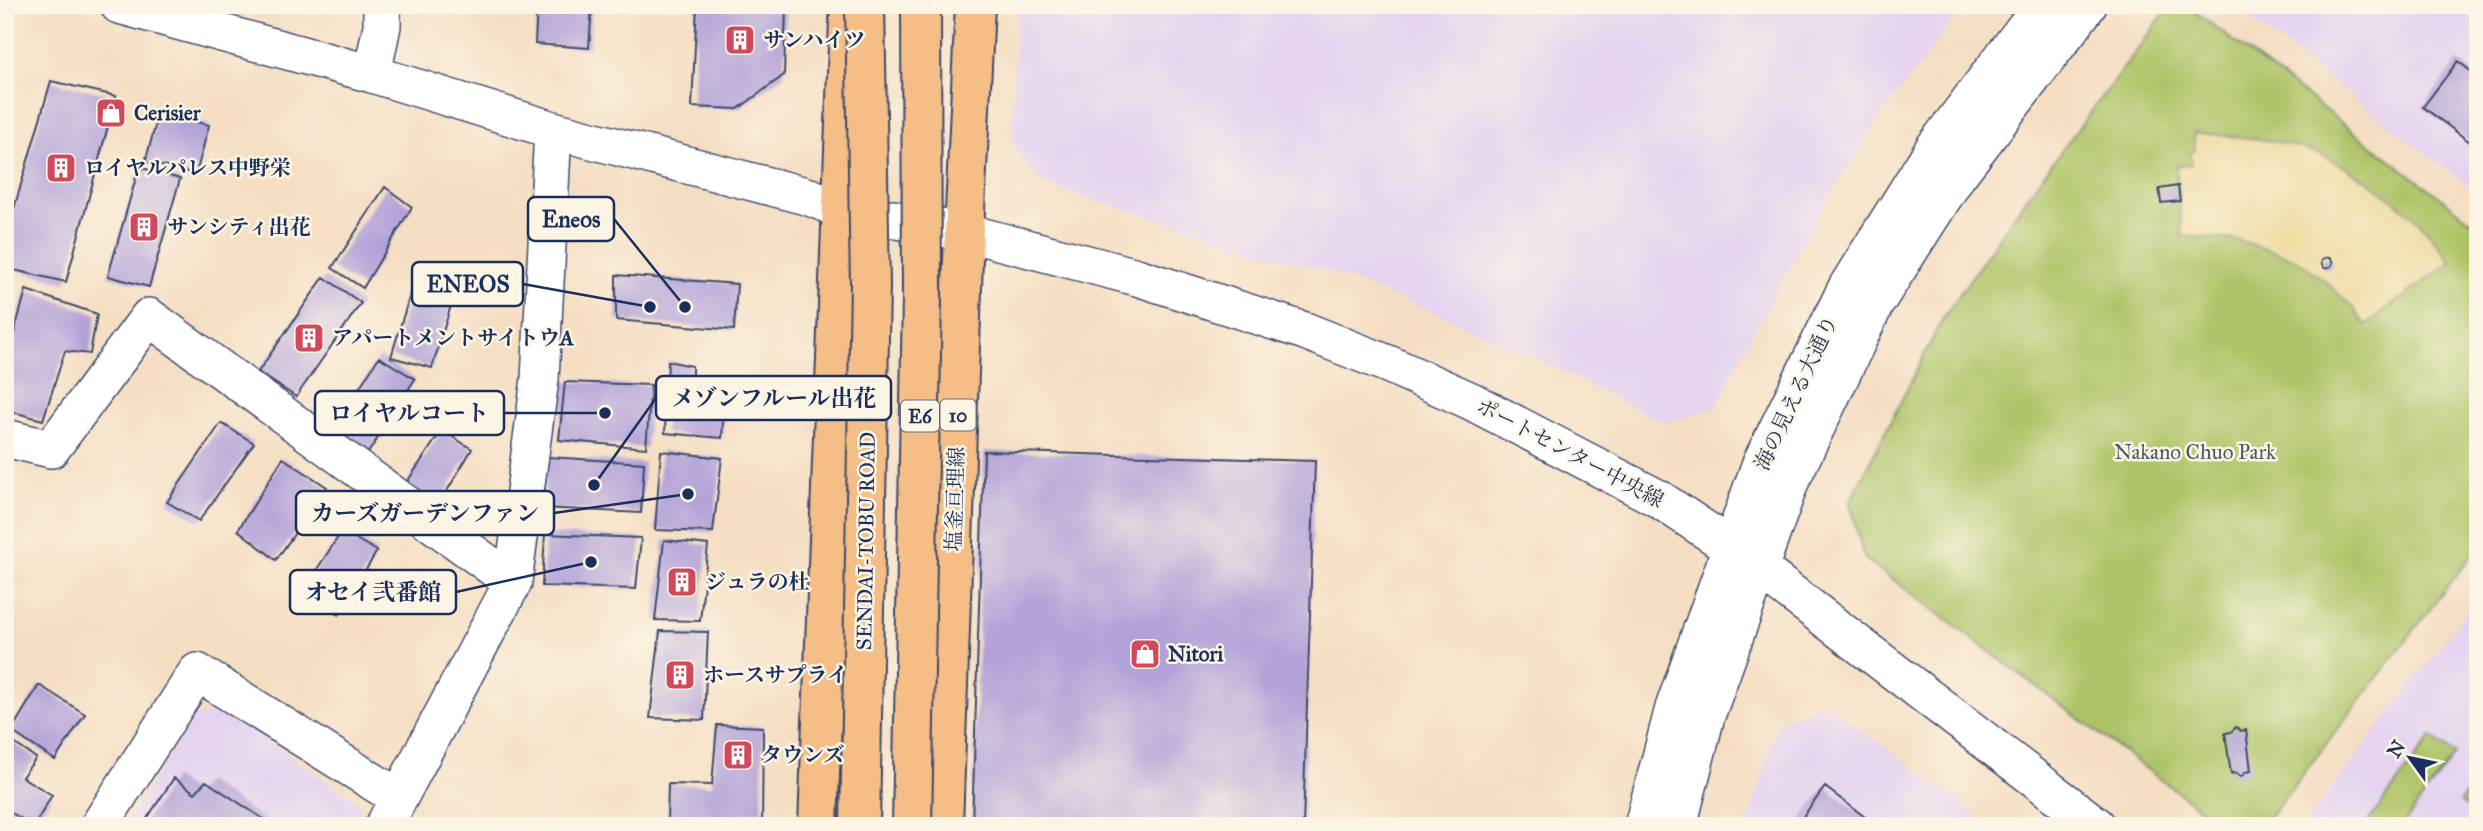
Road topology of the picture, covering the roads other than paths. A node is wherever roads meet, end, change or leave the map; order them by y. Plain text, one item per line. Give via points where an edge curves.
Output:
1 (119, 5) edge
2 (382, 5) edge
3 (849, 5) edge
4 (865, 5) edge
5 (921, 5) edge
6 (975, 5) edge
7 (2042, 5) edge
8 (2088, 5) edge
9 (372, 74) junction
10 (553, 130) junction
11 (842, 210) junction
12 (964, 232) junction
13 (5, 438) edge
14 (1745, 557) junction
15 (513, 582) junction
16 (392, 812) edge
17 (99, 826) edge
18 (818, 826) edge
19 (860, 826) edge
20 (912, 826) edge
21 (943, 826) edge
22 (1643, 826) edge
23 (1678, 826) edge
24 (2097, 826) edge

1 - 9 street, ポートセンター中央線
2 - 9 street
3 - 11 main road
4 - 19 main road, SENDAI-TOBU ROAD, bridge via 870,285
5 - 20 main road, E6, bridge via 922,298
6 - 12 main road, 塩釜亘理線 / 10
7 - 14 street, 海の見える大通り via 1934,148 1847,287 1761,463
8 - 14 street via 1957,176 1875,304 1790,482
9 - 10 street, ポートセンター中央線
10 - 11 street, ポートセンター中央線 via 810,197
10 - 15 street via 540,379
11 - 12 street, ポートセンター中央線
11 - 18 main road
12 - 14 street, ポートセンター中央線 via 1137,277 1305,331 1388,364 1471,401 1659,499
12 - 21 main road, 塩釜亘理線 / 10
13 - 15 street via 51,449 149,317
14 - 22 street, 海の見える大通り via 1708,617 1674,708
14 - 23 street
14 - 24 street, ポートセンター中央線
15 - 16 street
16 - 17 street via 197,672

